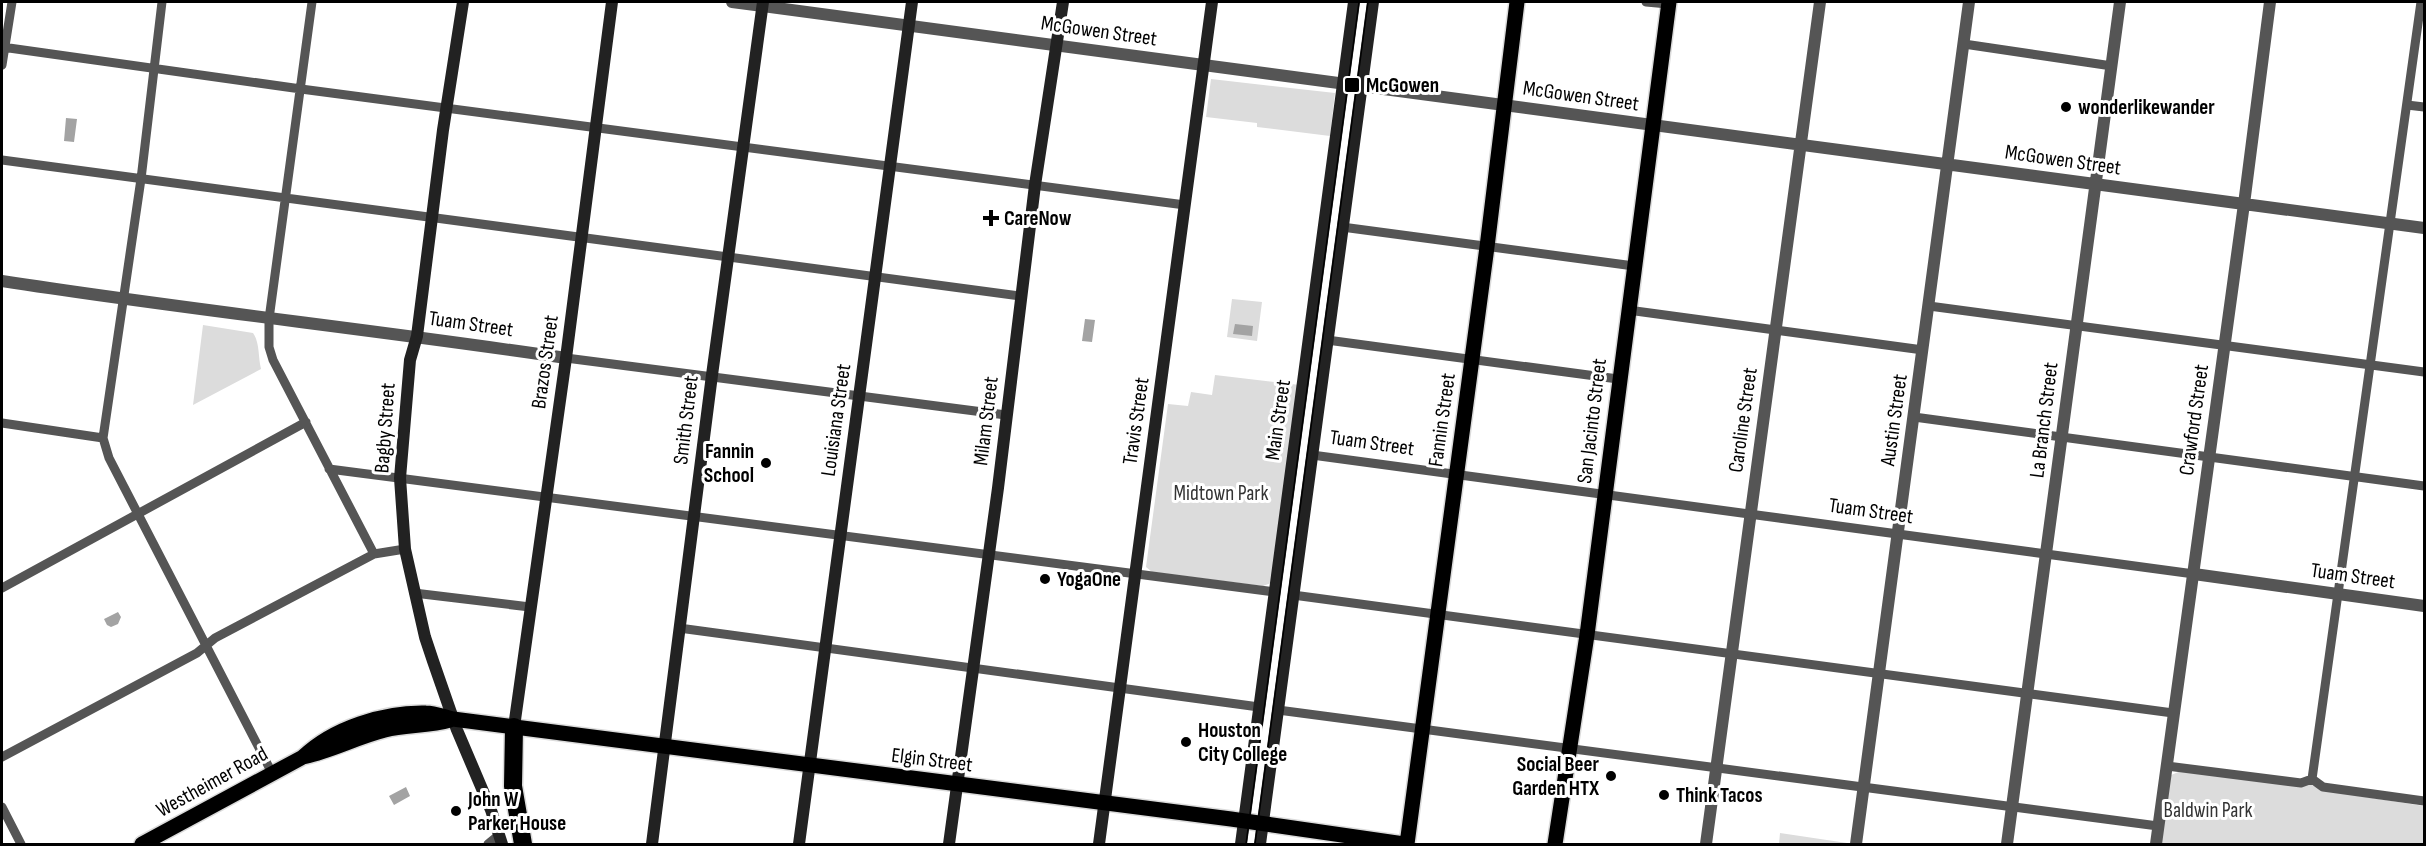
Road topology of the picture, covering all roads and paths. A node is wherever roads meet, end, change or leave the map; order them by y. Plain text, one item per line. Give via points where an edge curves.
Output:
1 (12, 2) edge
2 (162, 2) edge
3 (312, 2) edge
4 (464, 2) edge
5 (612, 2) edge
6 (732, 2) edge
7 (912, 2) edge
8 (1063, 2) edge
9 (1212, 2) edge
10 (1354, 2) edge
11 (1373, 2) edge
12 (1517, 2) edge
13 (1646, 2) edge
14 (1820, 2) edge
15 (1969, 2) edge
16 (2120, 2) edge
17 (2270, 2) edge
18 (2421, 2) edge
19 (1668, 3) edge
20 (763, 4) edge
21 (909, 25) junction
22 (1964, 44) junction
23 (1056, 45) junction
24 (3, 47) edge
25 (2, 64) edge
26 (1203, 65) junction
27 (2112, 66) junction
28 (154, 67) junction
29 (1342, 84) junction
30 (1361, 86) junction
31 (300, 88) junction
32 (1504, 105) junction
33 (2408, 105) junction
34 (447, 107) junction
35 (2424, 107) edge
36 (1653, 125) junction
37 (595, 127) junction
38 (1800, 145) junction
39 (743, 146) junction
40 (2, 160) edge
41 (1948, 165) junction
42 (891, 166) junction
43 (141, 179) junction
44 (2095, 184) junction
45 (1035, 185) junction
46 (286, 200) junction
47 (2244, 204) junction
48 (1185, 205) junction
49 (432, 218) junction
50 (2389, 224) junction
51 (1342, 227) junction
52 (2424, 228) edge
53 (581, 238) junction
54 (1487, 247) junction
55 (728, 258) junction
56 (1634, 266) junction
57 (875, 277) junction
58 (2, 281) edge
59 (1020, 296) junction
60 (123, 300) junction
61 (1929, 306) junction
62 (1628, 310) junction
63 (269, 319) junction
64 (2076, 327) junction
65 (1775, 330) junction
66 (417, 336) junction
67 (1327, 340) junction
68 (2224, 346) junction
69 (1923, 350) junction
70 (566, 358) junction
71 (1472, 358) junction
72 (2370, 364) junction
73 (2424, 372) edge
74 (712, 375) junction
75 (1618, 379) junction
76 (859, 396) junction
77 (1006, 415) junction
78 (1914, 417) junction
79 (306, 422) junction
80 (2, 423) edge
81 (103, 438) junction
82 (2062, 438) junction
83 (1312, 455) junction
84 (2208, 457) junction
85 (329, 469) junction
86 (1455, 474) junction
87 (2355, 476) junction
88 (400, 478) junction
89 (2424, 486) edge
90 (1604, 494) junction
91 (545, 497) junction
92 (138, 514) junction
93 (1749, 514) junction
94 (694, 516) junction
95 (1898, 534) junction
96 (840, 535) junction
97 (405, 549) junction
98 (374, 554) junction
99 (2046, 554) junction
100 (988, 555) junction
101 (1136, 574) junction
102 (2194, 574) junction
103 (2, 588) edge
104 (1275, 592) junction
105 (414, 593) junction
106 (2338, 594) junction
107 (1293, 596) junction
108 (2424, 606) edge
109 (530, 608) junction
110 (1438, 616) junction
111 (679, 628) junction
112 (1587, 635) junction
113 (206, 645) junction
114 (826, 648) junction
115 (1732, 655) junction
116 (973, 668) junction
117 (1879, 674) junction
118 (1120, 688) junction
119 (2028, 694) junction
120 (1259, 707) junction
121 (1278, 710) junction
122 (2173, 713) junction
123 (453, 719) junction
124 (514, 727) junction
125 (1421, 729) junction
126 (664, 746) junction
127 (1569, 747) junction
128 (2, 757) edge
129 (809, 765) junction
130 (1716, 766) junction
131 (2167, 766) junction
132 (272, 772) junction
133 (2312, 779) junction
134 (957, 784) junction
135 (1864, 787) junction
136 (2424, 801) edge
137 (1104, 803) junction
138 (2012, 806) junction
139 (2, 807) edge
140 (1244, 822) junction
141 (1263, 824) junction
142 (2158, 826) junction
143 (501, 840) edge
144 (21, 844) edge
145 (142, 844) edge
146 (488, 844) edge
147 (524, 844) edge
148 (652, 844) edge
149 (799, 844) edge
150 (949, 844) edge
151 (1099, 844) edge
152 (1241, 844) edge
153 (1260, 844) edge
154 (1406, 844) edge
155 (1555, 844) edge
156 (1706, 844) edge
157 (1856, 844) edge
158 (2007, 844) edge
159 (2156, 844) edge

1 - 24 street
2 - 28 street
3 - 31 street
4 - 34 main road, Bagby Street
5 - 37 main road, Brazos Street
6 - 20 street, McGowen Street
7 - 21 main road, Louisiana Street
8 - 23 main road, Milam Street
9 - 26 main road, Travis Street
10 - 29 main road, Main Street
11 - 30 main road, Main Street
12 - 32 main road, Fannin Street
13 - 19 street
14 - 38 street, Caroline Street
15 - 22 street, Austin Street
16 - 27 street, La Branch Street
17 - 47 street, Crawford Street
18 - 33 street
19 - 36 main road, San Jacinto Street
20 - 21 street, McGowen Street
20 - 39 main road, Smith Street
21 - 23 street, McGowen Street
21 - 42 main road, Louisiana Street
22 - 27 street
22 - 41 street, Austin Street
23 - 26 street, McGowen Street
23 - 45 main road, Milam Street
24 - 25 street
24 - 28 street
26 - 29 street, McGowen Street
26 - 48 main road, Travis Street
27 - 44 street, La Branch Street
28 - 31 street
28 - 43 street
29 - 30 street, McGowen Street
29 - 104 main road, Main Street
30 - 32 street, McGowen Street
30 - 51 main road, Main Street
31 - 34 street
31 - 46 street
32 - 36 street, McGowen Street
32 - 54 main road, Fannin Street
33 - 35 street
33 - 50 street
34 - 37 street
34 - 49 main road, Bagby Street
36 - 38 street, McGowen Street
36 - 56 main road, San Jacinto Street
37 - 39 street
37 - 53 main road, Brazos Street
38 - 41 street, McGowen Street
38 - 65 street, Caroline Street
39 - 42 street
39 - 55 main road, Smith Street
40 - 43 street
41 - 44 street, McGowen Street
41 - 61 street, Austin Street
42 - 45 street
42 - 57 main road, Louisiana Street
43 - 46 street
43 - 60 street
44 - 47 street, McGowen Street
44 - 64 street, La Branch Street
45 - 48 street
45 - 59 main road, Milam Street
46 - 49 street
46 - 63 street
47 - 50 street, McGowen Street
47 - 68 street, Crawford Street
48 - 101 main road, Travis Street
49 - 53 street
49 - 66 main road, Bagby Street
50 - 52 street, McGowen Street
50 - 72 street
51 - 54 street
51 - 67 main road, Main Street
53 - 55 street
53 - 70 main road, Brazos Street
54 - 56 street
54 - 71 main road, Fannin Street
55 - 57 street
55 - 74 main road, Smith Street
56 - 62 main road, San Jacinto Street
57 - 59 street
57 - 76 main road, Louisiana Street
58 - 60 street, Tuam Street
59 - 77 main road, Milam Street
60 - 63 street, Tuam Street
60 - 81 street
61 - 64 street
61 - 69 street, Austin Street
62 - 65 street
62 - 75 main road, San Jacinto Street
63 - 66 street, Tuam Street
63 - 79 street via 273,360
64 - 68 street
64 - 82 street, La Branch Street
65 - 69 street
65 - 93 street, Caroline Street
66 - 70 street, Tuam Street
66 - 88 main road, Bagby Street via 410,360
67 - 71 street
67 - 83 main road, Main Street
68 - 72 street
68 - 84 street, Crawford Street
69 - 78 street, Austin Street
70 - 74 street, Tuam Street
70 - 91 main road, Brazos Street
71 - 75 street
71 - 86 main road, Fannin Street
72 - 73 street
72 - 87 street
74 - 76 street, Tuam Street
74 - 94 main road, Smith Street
75 - 90 main road, San Jacinto Street
76 - 77 street, Tuam Street
76 - 96 main road, Louisiana Street
77 - 100 main road, Milam Street
78 - 82 street
78 - 95 street, Austin Street
79 - 85 street
79 - 92 street
80 - 81 street
81 - 92 street
82 - 84 street
82 - 99 street, La Branch Street
83 - 86 street, Tuam Street
83 - 107 main road, Main Street
84 - 87 street
84 - 102 street, Crawford Street
85 - 88 street
85 - 98 street
86 - 90 street, Tuam Street
86 - 110 main road, Fannin Street
87 - 89 street
87 - 106 street
88 - 91 street
88 - 97 main road, Bagby Street
90 - 93 street, Tuam Street
90 - 112 main road, San Jacinto Street
91 - 94 street
91 - 109 main road, Brazos Street
92 - 103 street
92 - 113 street
93 - 95 street, Tuam Street
93 - 115 street, Caroline Street
94 - 96 street
94 - 111 main road, Smith Street
95 - 99 street, Tuam Street
95 - 117 street, Austin Street
96 - 100 street
96 - 114 main road, Louisiana Street
97 - 98 street
97 - 105 main road, Bagby Street
98 - 113 street
99 - 102 street, Tuam Street
99 - 119 street, La Branch Street
100 - 101 street
100 - 116 main road, Milam Street
101 - 104 street
101 - 118 main road, Travis Street
102 - 106 street, Tuam Street
102 - 122 street, Crawford Street
104 - 120 main road, Main Street
105 - 109 street
105 - 123 main road, Bagby Street
106 - 108 street, Tuam Street
106 - 133 street
107 - 110 street
107 - 121 main road, Main Street
109 - 124 main road, Brazos Street
110 - 112 street
110 - 125 main road, Fannin Street
111 - 114 street
111 - 126 main road, Smith Street
112 - 115 street
112 - 127 main road, San Jacinto Street
113 - 128 street
113 - 132 street
114 - 116 street
114 - 129 main road, Louisiana Street
115 - 117 street
115 - 130 street, Caroline Street
116 - 118 street
116 - 134 main road, Milam Street
117 - 119 street
117 - 135 street, Austin Street
118 - 120 street
118 - 137 main road, Travis Street
119 - 122 street
119 - 138 street, La Branch Street
120 - 140 main road, Main Street
121 - 125 street
121 - 141 main road, Main Street
122 - 131 street, Crawford Street
123 - 124 main road, Elgin Street
123 - 132 main road, Westheimer Road via 427,713 387,717 333,736
123 - 143 main road, Bagby Street
124 - 126 main road, Elgin Street
124 - 147 highway via 513,786
125 - 127 street
125 - 154 main road, Fannin Street
126 - 129 main road, Elgin Street
126 - 148 main road, Smith Street
127 - 130 street
127 - 155 main road, San Jacinto Street
129 - 134 main road, Elgin Street
129 - 149 main road, Louisiana Street
130 - 135 street
130 - 156 street, Caroline Street
131 - 133 street via 2301,783
131 - 142 street, Crawford Street
132 - 145 main road, Westheimer Road
133 - 136 street via 2323,787
134 - 137 main road, Elgin Street
134 - 150 main road, Milam Street
135 - 138 street
135 - 157 street, Austin Street
137 - 140 main road, Elgin Street
137 - 151 main road, Travis Street
138 - 142 street
138 - 158 street, La Branch Street
139 - 144 street
140 - 141 main road, Elgin Street
140 - 152 main road, Main Street
141 - 153 main road, Main Street
141 - 154 main road, Elgin Street
142 - 159 street, Crawford Street
143 - 146 street

